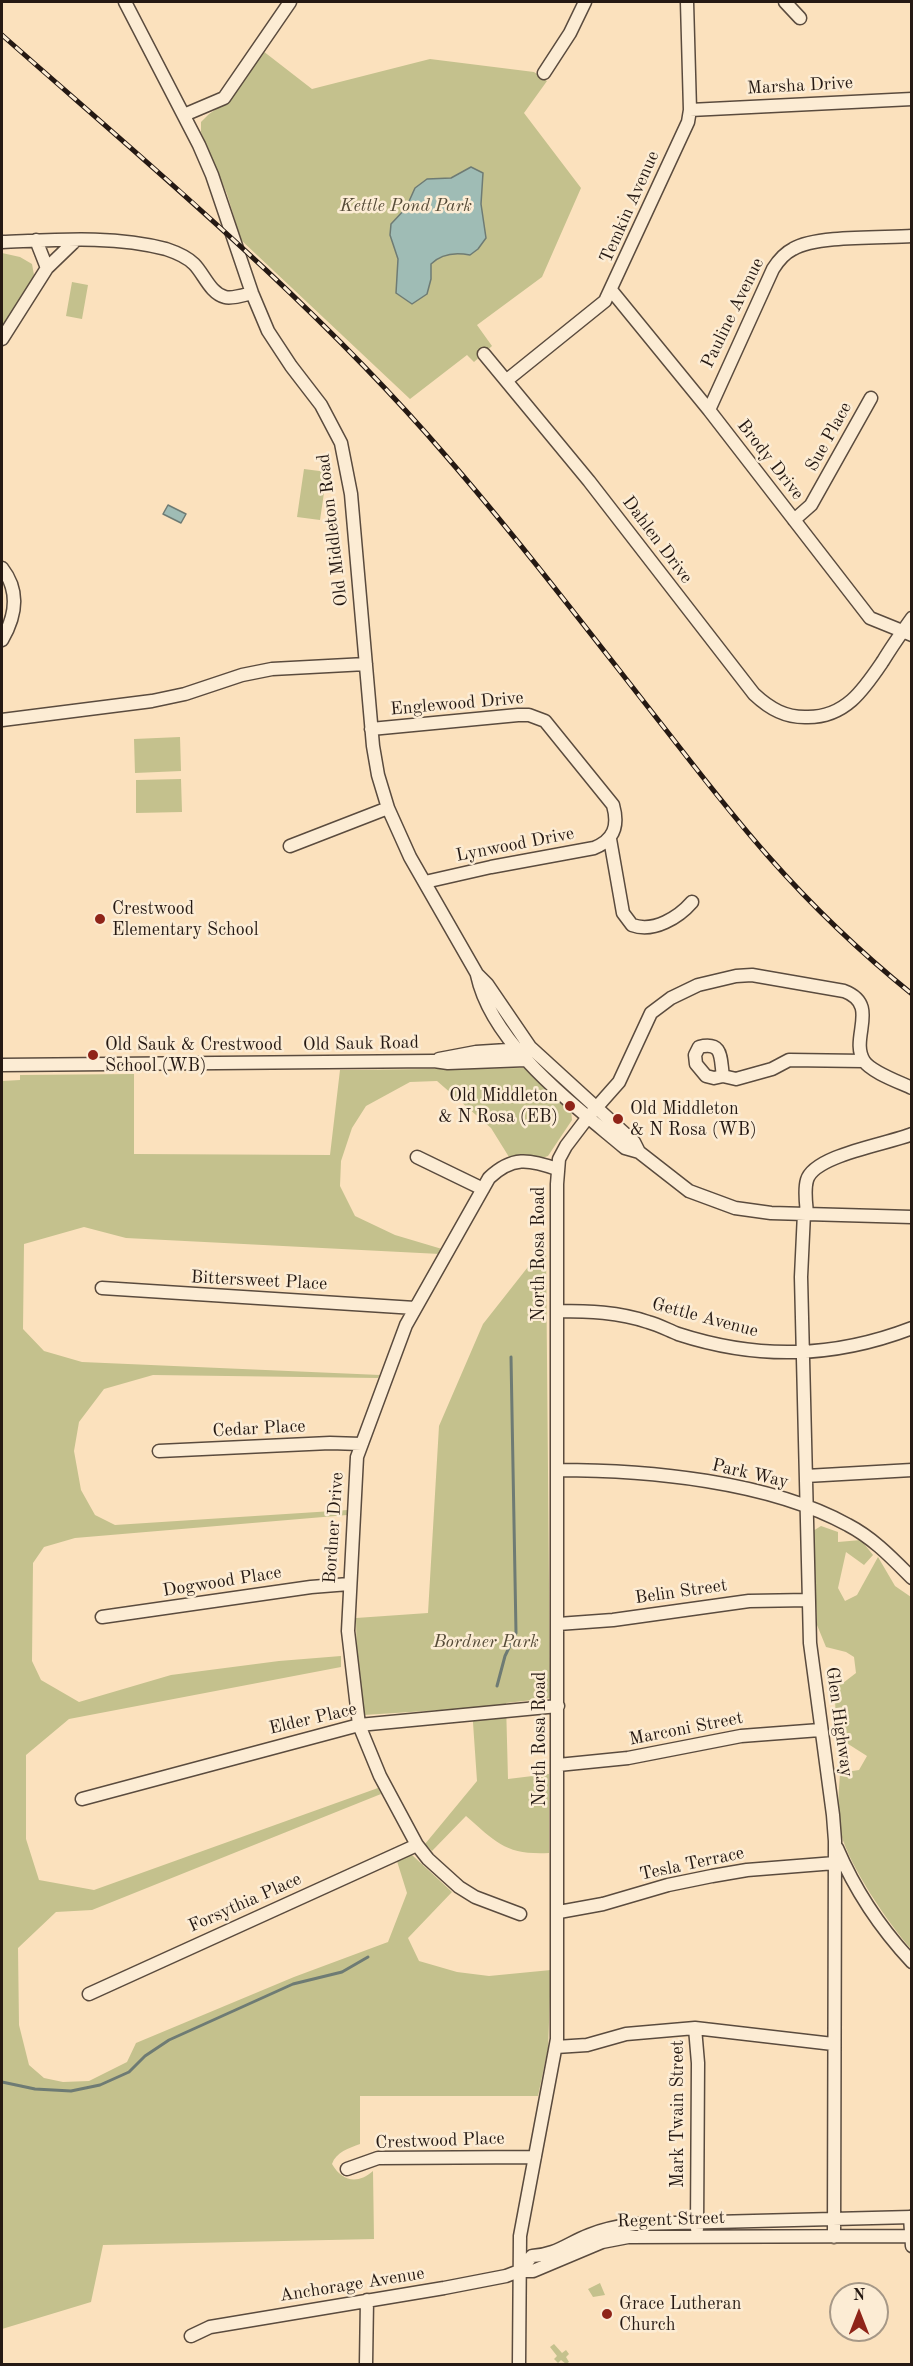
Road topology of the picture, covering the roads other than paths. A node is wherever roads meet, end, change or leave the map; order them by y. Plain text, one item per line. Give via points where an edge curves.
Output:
1 (125, 2) edge
2 (290, 2) edge
3 (585, 2) edge
4 (687, 2) edge
5 (785, 2) edge
6 (800, 18) dead end
7 (544, 73) dead end
8 (912, 99) edge
9 (690, 110) junction
10 (184, 115) junction
11 (912, 236) edge
12 (36, 240) junction
13 (76, 240) junction
14 (2, 242) edge
15 (47, 268) junction
16 (250, 287) junction
17 (611, 290) junction
18 (2, 339) edge
19 (484, 354) dead end
20 (507, 380) junction
21 (872, 398) dead end
22 (709, 410) junction
23 (794, 520) junction
24 (2, 568) edge
25 (912, 618) edge
26 (907, 634) edge
27 (2, 640) edge
28 (366, 664) junction
29 (2, 720) edge
30 (371, 729) junction
31 (388, 807) junction
32 (610, 839) junction
33 (290, 846) dead end
34 (425, 882) junction
35 (692, 902) dead end
36 (477, 974) junction
37 (501, 1028) junction
38 (486, 1051) junction
39 (524, 1053) junction
40 (434, 1060) junction
41 (864, 1061) junction
42 (2, 1065) edge
43 (723, 1076) dead end
44 (912, 1088) edge
45 (592, 1113) junction
46 (912, 1134) edge
47 (417, 1157) dead end
48 (557, 1169) junction
49 (483, 1189) junction
50 (805, 1213) junction
51 (912, 1217) edge
52 (102, 1288) dead end
53 (415, 1308) junction
54 (558, 1311) junction
55 (912, 1328) edge
56 (803, 1353) junction
57 (361, 1444) junction
58 (159, 1451) dead end
59 (557, 1470) junction
60 (912, 1470) edge
61 (806, 1476) junction
62 (807, 1506) junction
63 (912, 1578) edge
64 (349, 1584) junction
65 (808, 1600) junction
66 (102, 1617) dead end
67 (558, 1624) junction
68 (558, 1706) junction
69 (359, 1725) junction
70 (820, 1730) junction
71 (558, 1765) junction
72 (82, 1799) dead end
73 (835, 1841) junction
74 (417, 1845) junction
75 (835, 1863) junction
76 (558, 1912) junction
77 (520, 1914) dead end
78 (912, 1962) edge
79 (89, 1994) dead end
80 (695, 2028) junction
81 (833, 2044) junction
82 (556, 2047) junction
83 (535, 2157) junction
84 (347, 2169) dead end
85 (911, 2217) edge
86 (834, 2219) junction
87 (696, 2223) junction
88 (697, 2236) junction
89 (834, 2236) junction
90 (911, 2236) edge
91 (912, 2246) edge
92 (519, 2271) junction
93 (367, 2300) junction
94 (191, 2336) dead end
95 (366, 2364) edge
96 (519, 2364) edge

1 - 10 street, Old Middleton Road
2 - 10 street via 224,98
3 - 7 street
4 - 9 street, Temkin Avenue
5 - 6 street
8 - 9 street, Marsha Drive
9 - 17 street, Temkin Avenue via 685,129
10 - 16 street, Old Middleton Road via 212,175
11 - 22 street, Pauline Avenue via 808,244 782,257
12 - 13 street
12 - 14 street
12 - 15 street
13 - 15 street
13 - 16 street via 122,242 166,250 194,264 222,297
15 - 18 street
16 - 28 street, Old Middleton Road via 276,344 321,405 341,443 350,485
17 - 20 street, Temkin Avenue via 601,307
17 - 22 street, Brody Drive
19 - 20 street, Dahlen Drive
20 - 26 street, Dahlen Drive via 754,694 771,708 789,716 834,713 860,693
21 - 23 street, Sue Place via 811,505
22 - 23 street, Brody Drive
23 - 26 street, Brody Drive via 870,618
24 - 27 street via 14,587 14,613
25 - 26 street
28 - 29 street via 272,669 152,701
28 - 30 street, Old Middleton Road
30 - 31 street, Old Middleton Road
30 - 32 street, Englewood Drive via 518,715 538,717 613,805 617,822
31 - 33 street
31 - 34 street, Old Middleton Road
32 - 34 street, Lynwood Drive via 594,848
32 - 35 street via 623,913 632,925 643,927 668,921
34 - 36 street, Old Middleton Road
36 - 37 street, Old Middleton Road
36 - 39 street, Old Middleton Road via 487,984
37 - 38 street
37 - 39 street, Old Middleton Road
38 - 39 street, Old Sauk Road
38 - 40 street, Old Sauk Road
39 - 40 street, Old Sauk Road via 448,1064
39 - 45 street, Old Middleton Road
40 - 42 street, Old Sauk Road
41 - 43 street via 789,1060 772,1070 736,1079
41 - 44 street
41 - 45 street, North Rosa Road via 860,1047 862,1007 854,996 752,975 736,976 681,992 651,1013 620,1082
45 - 48 street, North Rosa Road via 566,1146
45 - 50 street, Old Middleton Road via 634,1142 639,1152 689,1191 752,1211
46 - 50 street, Glen Highway via 817,1166 807,1180
47 - 49 street
48 - 49 street, Bordner Drive via 534,1162 507,1164 489,1178
48 - 54 street, North Rosa Road
49 - 53 street, Bordner Drive
50 - 51 street, Old Middleton Road
50 - 56 street, Glen Highway via 801,1277
52 - 53 street, Bittersweet Place
53 - 57 street, Bordner Drive
54 - 56 street, Gettle Avenue via 611,1313 703,1340 756,1351
54 - 59 street, North Rosa Road
55 - 56 street, Gettle Avenue via 880,1340
56 - 61 street, Glen Highway
57 - 58 street, Cedar Place
57 - 64 street, Bordner Drive
59 - 62 street, Park Way via 702,1481
59 - 67 street, North Rosa Road
60 - 61 street
61 - 62 street, Glen Highway
62 - 63 street, Park Way via 874,1541
62 - 65 street, Glen Highway
64 - 66 street, Dogwood Place
64 - 69 street, Bordner Drive via 348,1631
65 - 67 street, Belin Street via 749,1601
65 - 70 street, Glen Highway
67 - 68 street, North Rosa Road
68 - 69 street, Elder Place
68 - 71 street, North Rosa Road
69 - 72 street, Elder Place
69 - 74 street, Bordner Drive via 380,1776
70 - 71 street, Marconi Street via 741,1736 628,1758
70 - 73 street, Glen Highway
71 - 76 street, North Rosa Road
73 - 75 street, Glen Highway
73 - 78 street via 858,1890
74 - 77 street, Bordner Drive via 475,1898
74 - 79 street, Forsythia Place
75 - 76 street, Tesla Terrace via 712,1875 603,1905
75 - 81 street, Glen Highway
76 - 82 street, North Rosa Road
80 - 81 street
80 - 82 street via 626,2034
80 - 87 street, Mark Twain Street
81 - 86 street, Glen Highway
82 - 83 street, North Rosa Road
83 - 84 street, Crestwood Place via 378,2158
83 - 92 street, North Rosa Road via 520,2236
85 - 86 street, Regent Street
85 - 90 street
86 - 87 street, Regent Street
86 - 89 street, Glen Highway
87 - 88 street, Mark Twain Street
87 - 92 street, Regent Street via 609,2228 546,2256 532,2256
88 - 89 street, Regent Street
88 - 92 street, Regent Street via 628,2237 602,2242 552,2265
89 - 90 street, Regent Street
90 - 91 street
92 - 93 street, Anchorage Avenue
92 - 96 street, North Rosa Road
93 - 94 street, Anchorage Avenue via 210,2327
93 - 95 street

